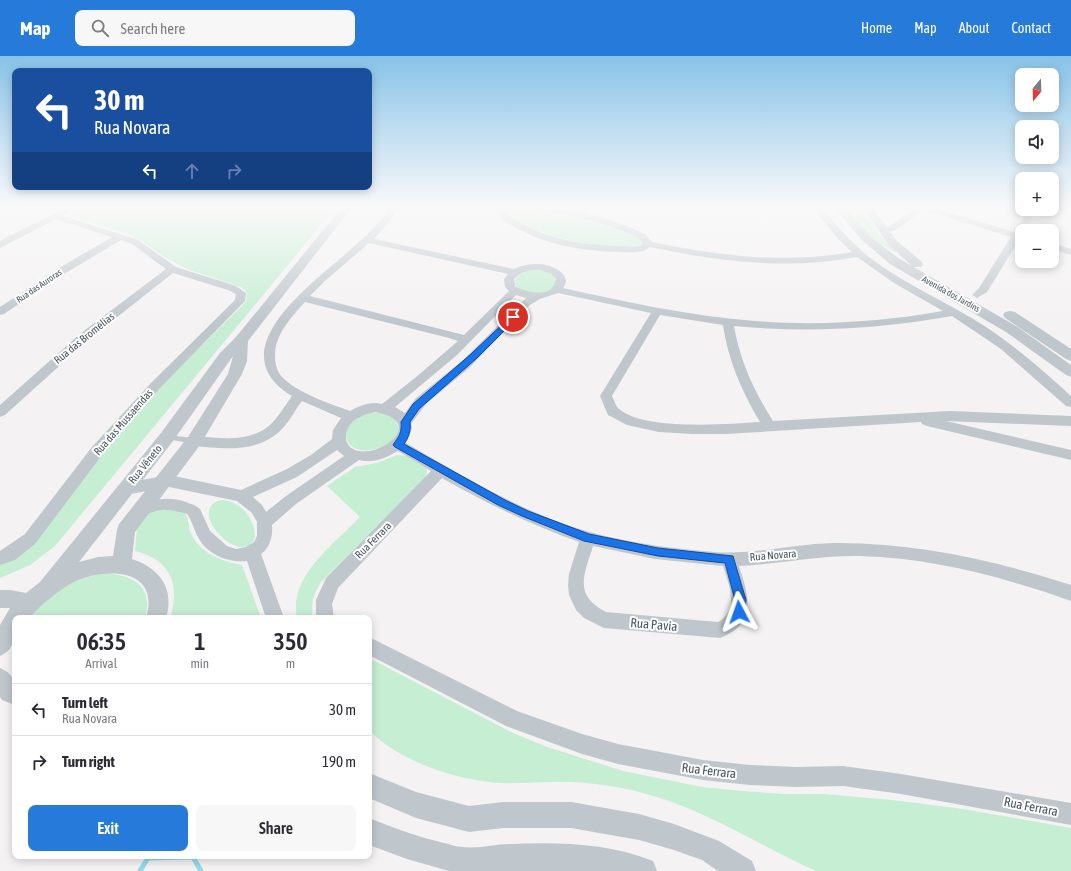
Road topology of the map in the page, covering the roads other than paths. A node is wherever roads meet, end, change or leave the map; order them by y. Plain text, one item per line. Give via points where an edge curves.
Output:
1 (105, 245) edge
2 (139, 245) edge
3 (317, 245) edge
4 (360, 245) edge
5 (389, 245) edge
6 (579, 245) edge
7 (647, 245) edge
8 (653, 245) edge
9 (849, 245) edge
10 (875, 245) edge
11 (895, 245) edge
12 (1013, 245) edge
13 (1059, 248) edge
14 (1071, 252) edge
15 (858, 254) junction
16 (904, 254) junction
17 (890, 257) junction
18 (172, 269) junction
19 (514, 272) junction
20 (558, 290) junction
21 (514, 291) junction
22 (977, 295) junction
23 (536, 297) junction
24 (303, 298) junction
25 (657, 311) junction
26 (0, 312) edge
27 (954, 312) junction
28 (728, 322) junction
29 (241, 340) junction
30 (466, 340) junction
31 (1071, 356) edge
32 (215, 370) junction
33 (238, 370) junction
34 (1071, 372) edge
35 (300, 395) junction
36 (1071, 403) edge
37 (385, 408) junction
38 (0, 412) edge
39 (350, 416) junction
40 (911, 418) junction
41 (1071, 421) edge
42 (405, 422) junction
43 (769, 425) junction
44 (167, 437) junction
45 (194, 441) junction
46 (339, 441) junction
47 (398, 445) junction
48 (356, 455) junction
49 (1071, 455) edge
50 (442, 470) junction
51 (164, 482) junction
52 (125, 489) junction
53 (241, 496) junction
54 (142, 510) junction
55 (264, 523) junction
56 (588, 538) junction
57 (252, 552) junction
58 (4, 556) edge
59 (729, 559) junction
60 (121, 565) junction
61 (48, 587) junction
62 (1071, 593) edge
63 (0, 599) edge
64 (28, 603) junction
65 (18, 615) edge
66 (156, 615) edge
67 (274, 615) edge
68 (325, 615) edge
69 (12, 623) edge
70 (0, 644) edge
71 (372, 648) edge
72 (0, 679) edge
73 (12, 693) edge
74 (372, 786) edge
75 (1071, 814) edge
76 (372, 832) edge
77 (643, 871) edge
78 (742, 871) edge

1 - 26 street, Rua das Auroras
2 - 18 street
3 - 29 street, Rua Vêneto
4 - 24 street
5 - 19 street
6 - 7 street via 619,249 641,249
8 - 15 street via 706,255 764,260 820,259
9 - 15 street
10 - 17 street, Avenida dos Jardins
11 - 16 street, Avenida dos Jardins
12 - 22 street
13 - 14 street
15 - 27 street via 898,282
16 - 17 street
16 - 22 street, Avenida dos Jardins via 938,276
17 - 34 street, Avenida dos Jardins via 918,276 1011,329
18 - 38 street, Rua das Bromélias via 84,337
18 - 58 street, Rua das Mussaendas via 232,288 241,293 240,301 155,386 97,451 30,539
19 - 20 street via 533,267 548,269 562,280
19 - 21 street via 508,283
20 - 23 street
20 - 25 street
21 - 23 street
21 - 30 street
22 - 31 street, Avenida dos Jardins via 1023,322
23 - 42 street via 526,303 464,365 421,401
24 - 30 street
24 - 35 street via 275,334 271,344 270,360 276,378
25 - 28 street
25 - 43 street via 607,392 607,404 613,413 637,423 677,429 706,431
27 - 28 street via 915,319 851,325 796,326
27 - 36 street via 1010,349
28 - 43 street via 738,366 750,395
29 - 32 street, Rua Vêneto
29 - 33 street
30 - 37 street
32 - 33 street
32 - 44 street, Rua Vêneto
33 - 45 street
35 - 39 street
35 - 45 street via 279,425 263,437 235,444
37 - 39 street via 367,409
37 - 42 street via 394,411
39 - 46 street via 340,428
40 - 41 street via 974,416
40 - 43 street
40 - 49 street
42 - 47 street via 404,437
44 - 45 lane
44 - 52 street, Rua Vêneto
45 - 51 street
46 - 48 street via 348,452
46 - 53 street via 290,475
47 - 48 street via 378,455
47 - 50 street, Rua Novara
48 - 55 street via 291,500
50 - 56 street, Rua Novara via 525,514
50 - 68 street, Rua Ferrara via 332,583 325,598
51 - 52 street
51 - 53 street
51 - 54 street
52 - 61 street, Rua Vêneto
53 - 55 street via 257,508
54 - 57 street via 155,504 168,503 192,510 206,537 219,549 237,556
54 - 60 street via 126,530
55 - 57 street via 264,542
56 - 59 street, Rua Novara via 658,552
56 - 59 street, Rua Pavia via 575,590 582,605 595,617 604,620 720,630 727,627 737,618 740,606
57 - 67 street
59 - 62 street, Rua Novara via 829,550 887,551 980,566
60 - 61 street via 86,569
60 - 66 street via 139,569 152,580 158,596
61 - 64 street
63 - 64 street
64 - 65 street
69 - 70 street
71 - 75 street, Rua Ferrara via 513,718 582,744 626,756 702,770 750,775 842,776
72 - 73 street
74 - 78 street via 416,805 469,819 503,815 571,815 639,827 710,850
76 - 77 street via 402,845 465,862 524,856 569,857

